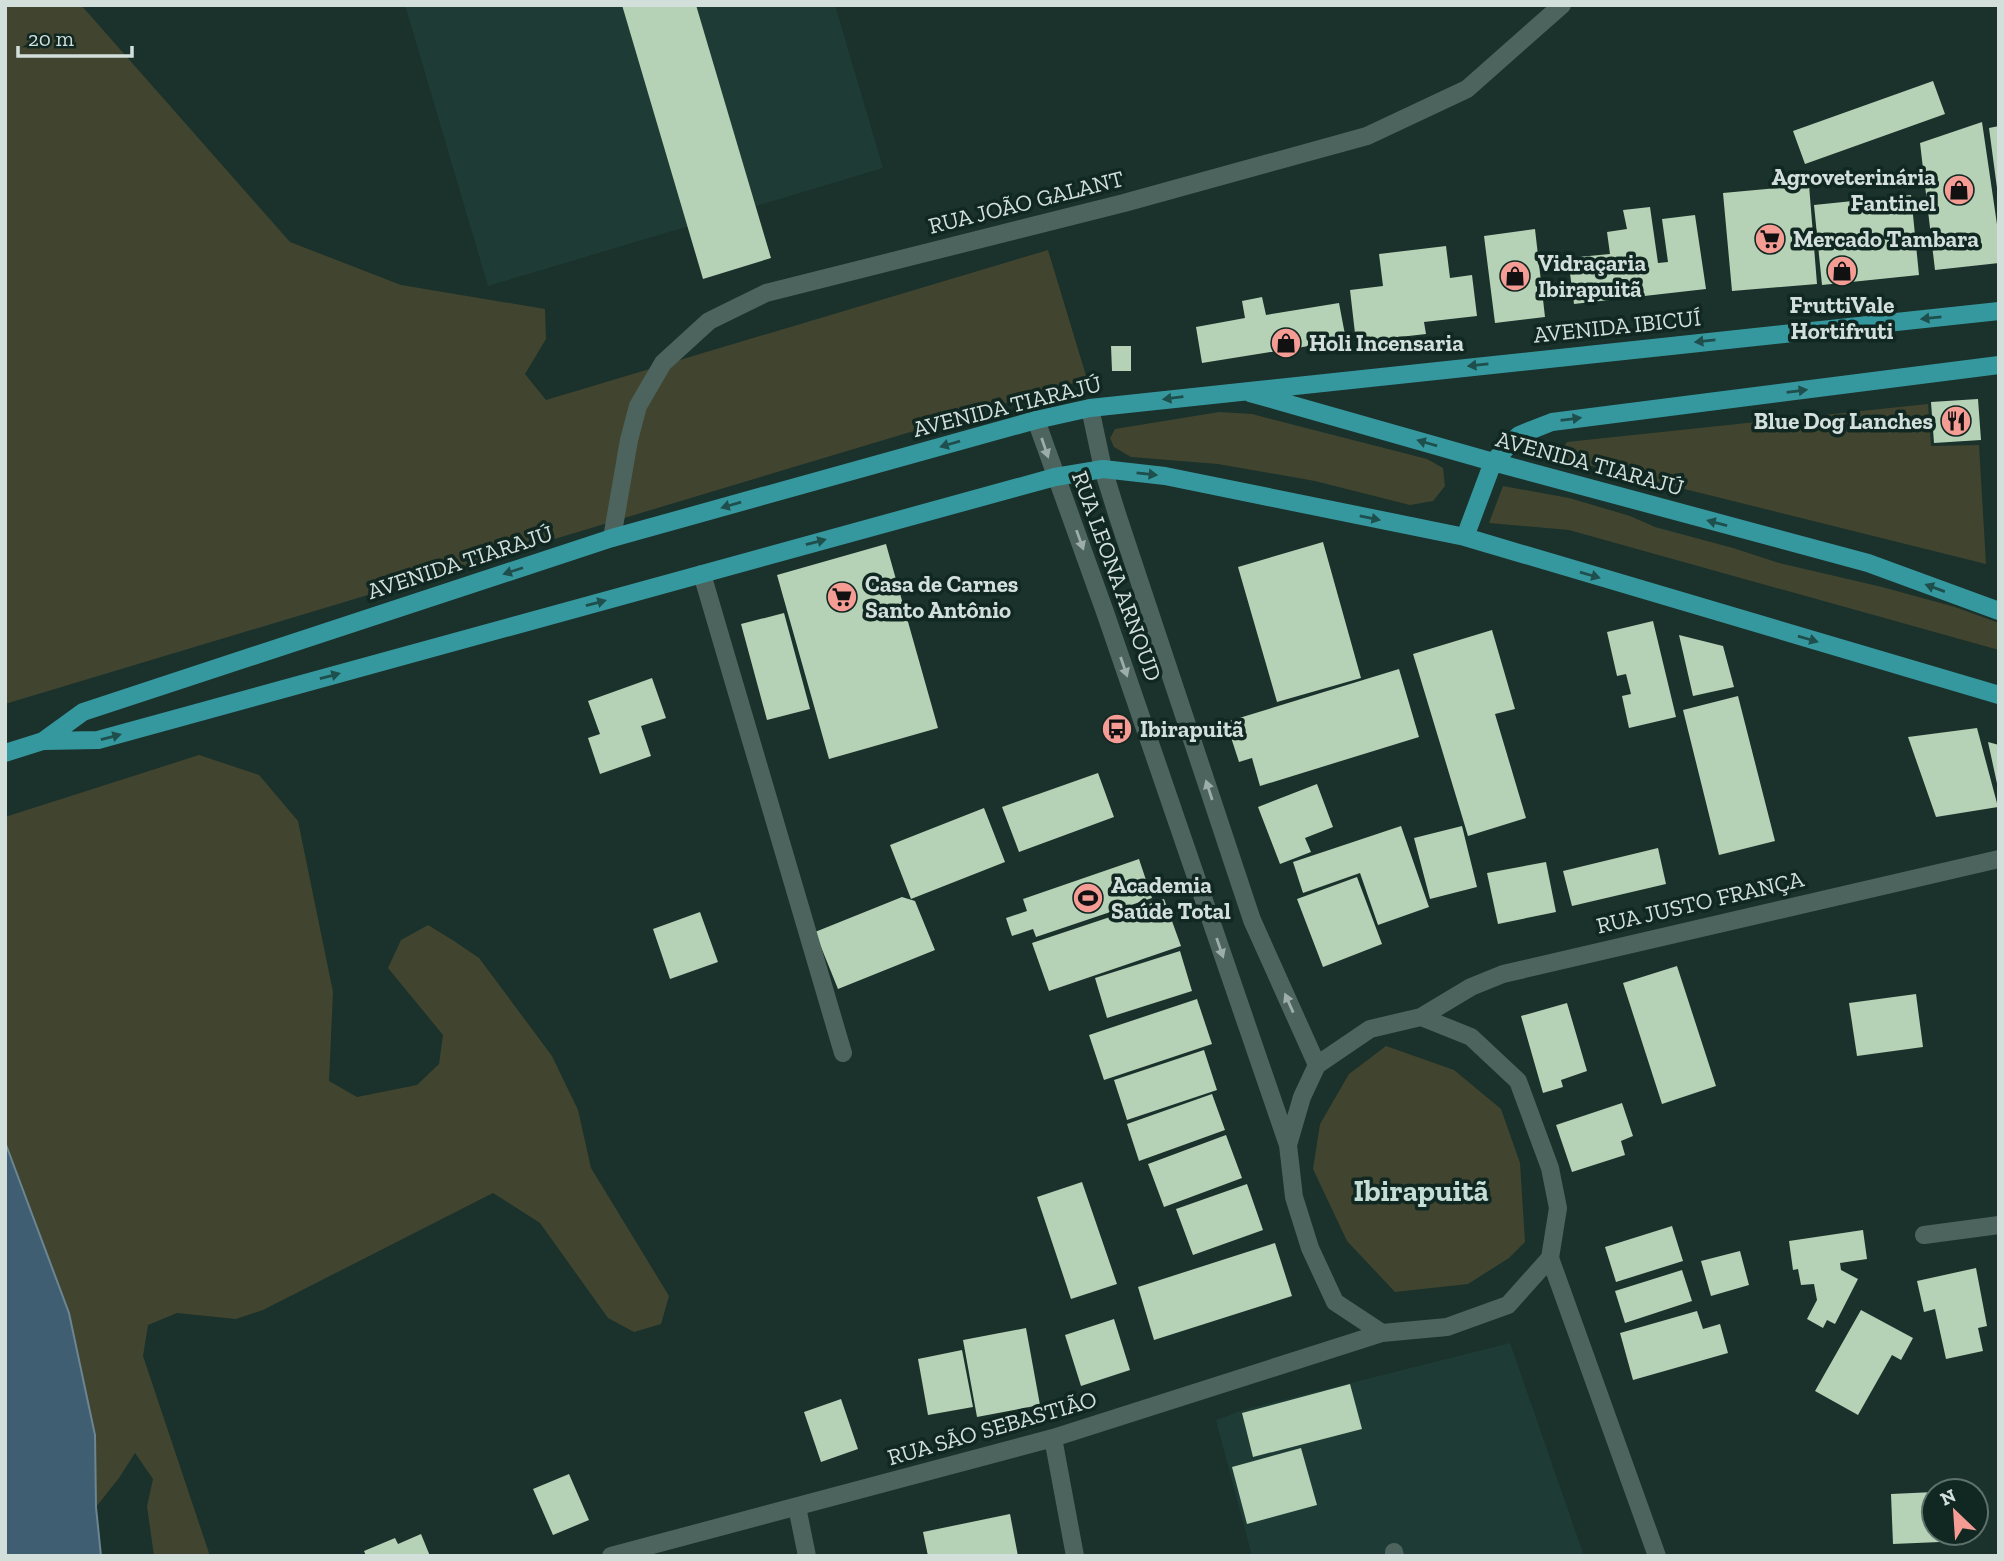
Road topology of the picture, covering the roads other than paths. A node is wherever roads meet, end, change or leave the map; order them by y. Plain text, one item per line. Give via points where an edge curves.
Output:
1 (1562, 5) edge
2 (1999, 311) edge
3 (1999, 365) edge
4 (1240, 390) junction
5 (1090, 408) junction
6 (1036, 420) junction
7 (1493, 462) junction
8 (1103, 470) junction
9 (1055, 477) junction
10 (1465, 537) junction
11 (612, 538) junction
12 (702, 574) junction
13 (1999, 611) edge
14 (1999, 695) edge
15 (43, 741) junction
16 (5, 753) edge
17 (1999, 859) edge
18 (1421, 1017) junction
19 (843, 1053) dead end
20 (1317, 1065) junction
21 (1288, 1145) junction
22 (1999, 1225) edge
23 (1924, 1235) dead end
24 (1550, 1258) junction
25 (1381, 1333) junction
26 (1053, 1438) junction
27 (797, 1507) junction
28 (611, 1556) edge
29 (807, 1556) edge
30 (1075, 1556) edge
31 (1657, 1556) edge

1 - 11 street, RUA JOÃO GALANT via 1467,89 1367,136 766,293 709,321 663,363 638,406
2 -> 4 main road, AVENIDA IBICUÍ
7 -> 3 main road via 1519,435 1552,422
4 -> 5 main road, AVENIDA TIARAJÚ
7 -> 4 main road, AVENIDA TIARAJÚ
5 - 6 main road, AVENIDA TIARAJÚ
5 - 8 street, RUA LEONA ARNOUD
6 -> 9 street, RUA LEONA ARNOUD
6 -> 11 main road, AVENIDA TIARAJÚ
7 - 10 main road
13 -> 7 main road, AVENIDA TIARAJÚ via 1868,564
8 - 9 main road, AVENIDA TIARAJÚ
8 -> 10 main road, AVENIDA TIARAJÚ via 1165,476
20 -> 8 street, RUA LEONA ARNOUD via 1252,920
12 -> 9 main road, AVENIDA TIARAJÚ
9 -> 21 street, RUA LEONA ARNOUD
10 -> 14 main road, AVENIDA TIARAJÚ
11 -> 15 main road, AVENIDA TIARAJÚ via 83,712
15 -> 12 main road, AVENIDA TIARAJÚ via 98,740
12 - 19 street
15 - 16 main road, AVENIDA TIARAJÚ
17 - 18 street, RUA JUSTO FRANÇA via 1524,968 1471,987
18 - 20 street, RUA JUSTO FRANÇA via 1370,1029
18 - 24 street via 1471,1037 1518,1081 1550,1168 1558,1208
20 - 21 street
21 - 25 street via 1294,1197 1310,1248 1335,1301
22 - 23 street
24 - 25 street, RUA SÃO SEBASTIÃO via 1508,1305 1447,1327
24 - 31 street
25 - 26 street, RUA SÃO SEBASTIÃO
26 - 27 street, RUA SÃO SEBASTIÃO
26 - 30 street
27 - 28 street, RUA SÃO SEBASTIÃO
27 - 29 street

